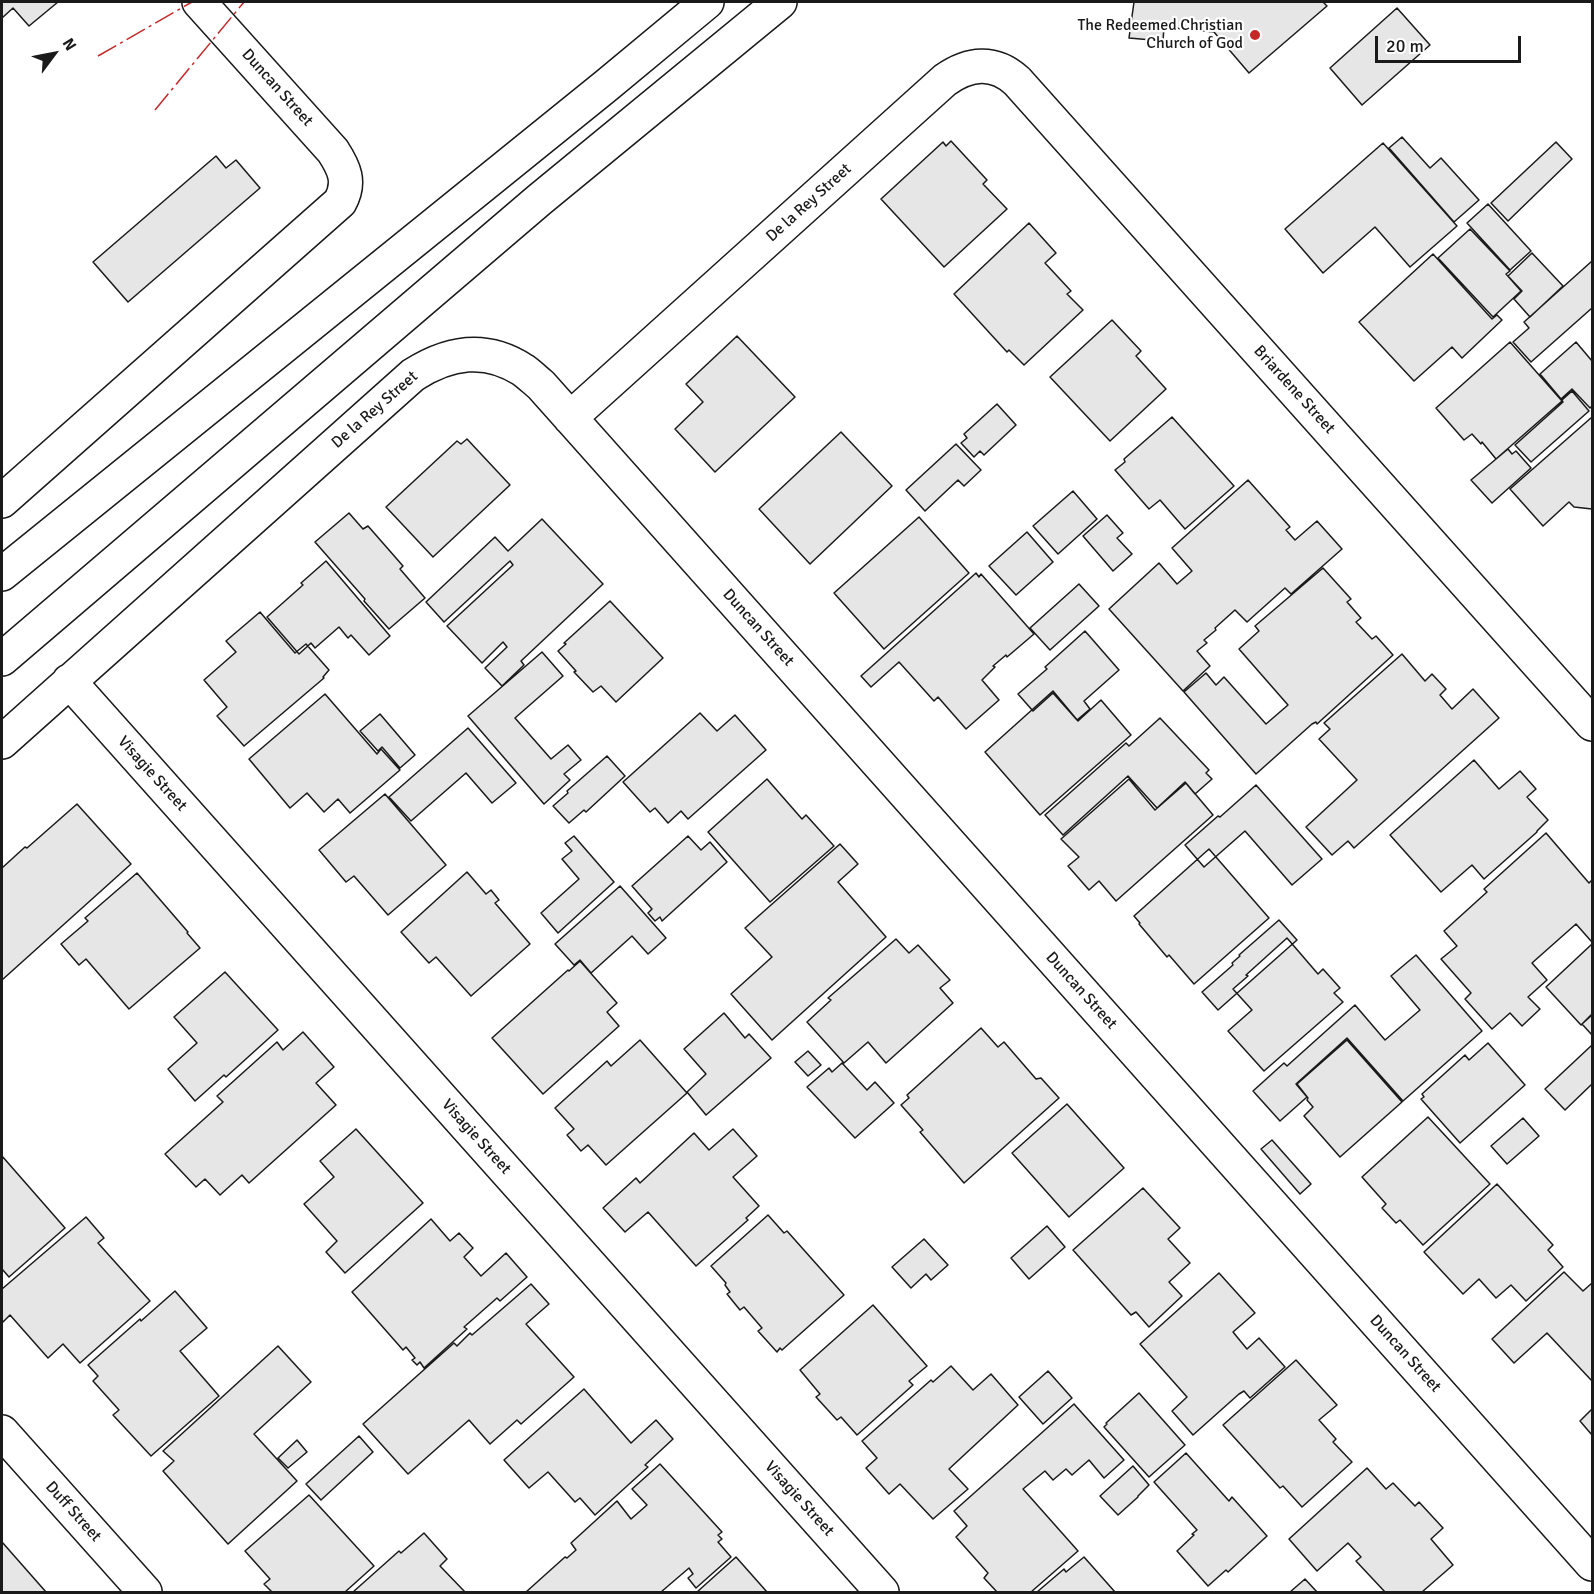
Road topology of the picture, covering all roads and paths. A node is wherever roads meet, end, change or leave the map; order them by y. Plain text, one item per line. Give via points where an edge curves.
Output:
1 (199, 2) edge
2 (707, 2) edge
3 (780, 2) edge
4 (989, 66) joint
5 (570, 418) junction
6 (2, 501) edge
7 (2, 574) edge
8 (2, 659) edge
9 (69, 681) junction
10 (1593, 724) edge
11 (2, 742) edge
12 (2, 1432) edge
13 (1593, 1564) edge
14 (145, 1593) edge
15 (882, 1593) edge

1 - 6 street, Duncan Street via 333,151 343,167 345,192 340,202
2 - 7 street
3 - 8 street via 539,200
4 - 5 street, De la Rey Street via 972,67 945,80
4 - 10 street, Briardene Street via 1017,81
5 - 9 street, De la Rey Street via 524,370 503,360 480,354 449,357 430,364
5 - 13 street, Duncan Street
9 - 11 street, De la Rey Street
9 - 15 street, Visagie Street
12 - 14 street, Duff Street

